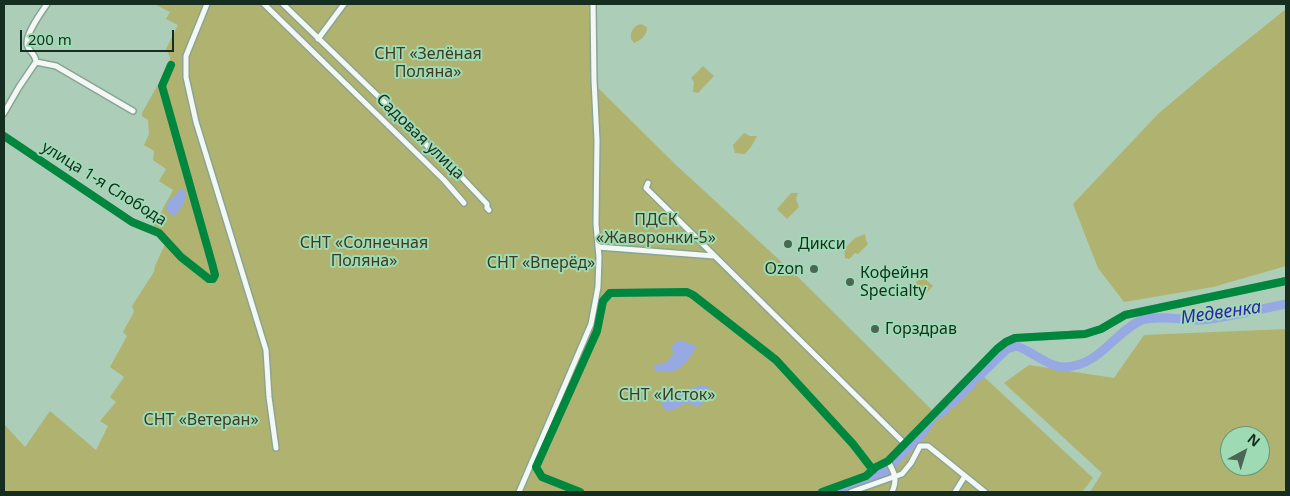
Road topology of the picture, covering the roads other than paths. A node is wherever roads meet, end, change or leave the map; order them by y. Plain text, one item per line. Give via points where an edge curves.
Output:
1 (47, 4) edge
2 (207, 4) edge
3 (264, 4) edge
4 (283, 4) edge
5 (344, 4) edge
6 (593, 4) edge
7 (318, 39) junction
8 (36, 62) junction
9 (171, 65) dead end
10 (133, 111) dead end
11 (4, 113) edge
12 (4, 136) edge
13 (648, 183) dead end
14 (464, 203) dead end
15 (489, 210) dead end
16 (598, 247) junction
17 (714, 256) junction
18 (1286, 281) edge
19 (904, 443) junction
20 (276, 448) dead end
21 (888, 461) junction
22 (873, 470) junction
23 (896, 476) junction
24 (965, 476) junction
25 (519, 492) edge
26 (580, 492) edge
27 (822, 492) edge
28 (851, 492) edge
29 (892, 492) edge
30 (955, 492) edge
31 (985, 492) edge

1 - 8 street via 28,37 28,47
2 - 20 street via 186,56 186,78 196,122 266,350
3 - 14 street
4 - 7 street, Садовая улица
5 - 7 street
6 - 16 street
7 - 15 street, Садовая улица via 452,167
8 - 10 street via 56,66
8 - 11 street
9 - 12 street, улица 1-я Слобода via 162,86 213,267 215,278 212,280 181,257 159,233 132,222
13 - 17 street via 646,188
16 - 17 street
16 - 25 street via 598,288 593,320
17 - 19 street
18 - 19 street via 1125,315 1102,329 1085,334 1010,340 997,349
19 - 21 street
21 - 22 street
21 - 23 street
22 - 26 street via 854,444 776,360 693,295 687,292 610,293 603,301 598,331 536,467 542,477
22 - 27 street via 866,476
23 - 24 street via 902,474 920,446 924,445
23 - 28 street
23 - 29 street
24 - 30 street
24 - 31 street

